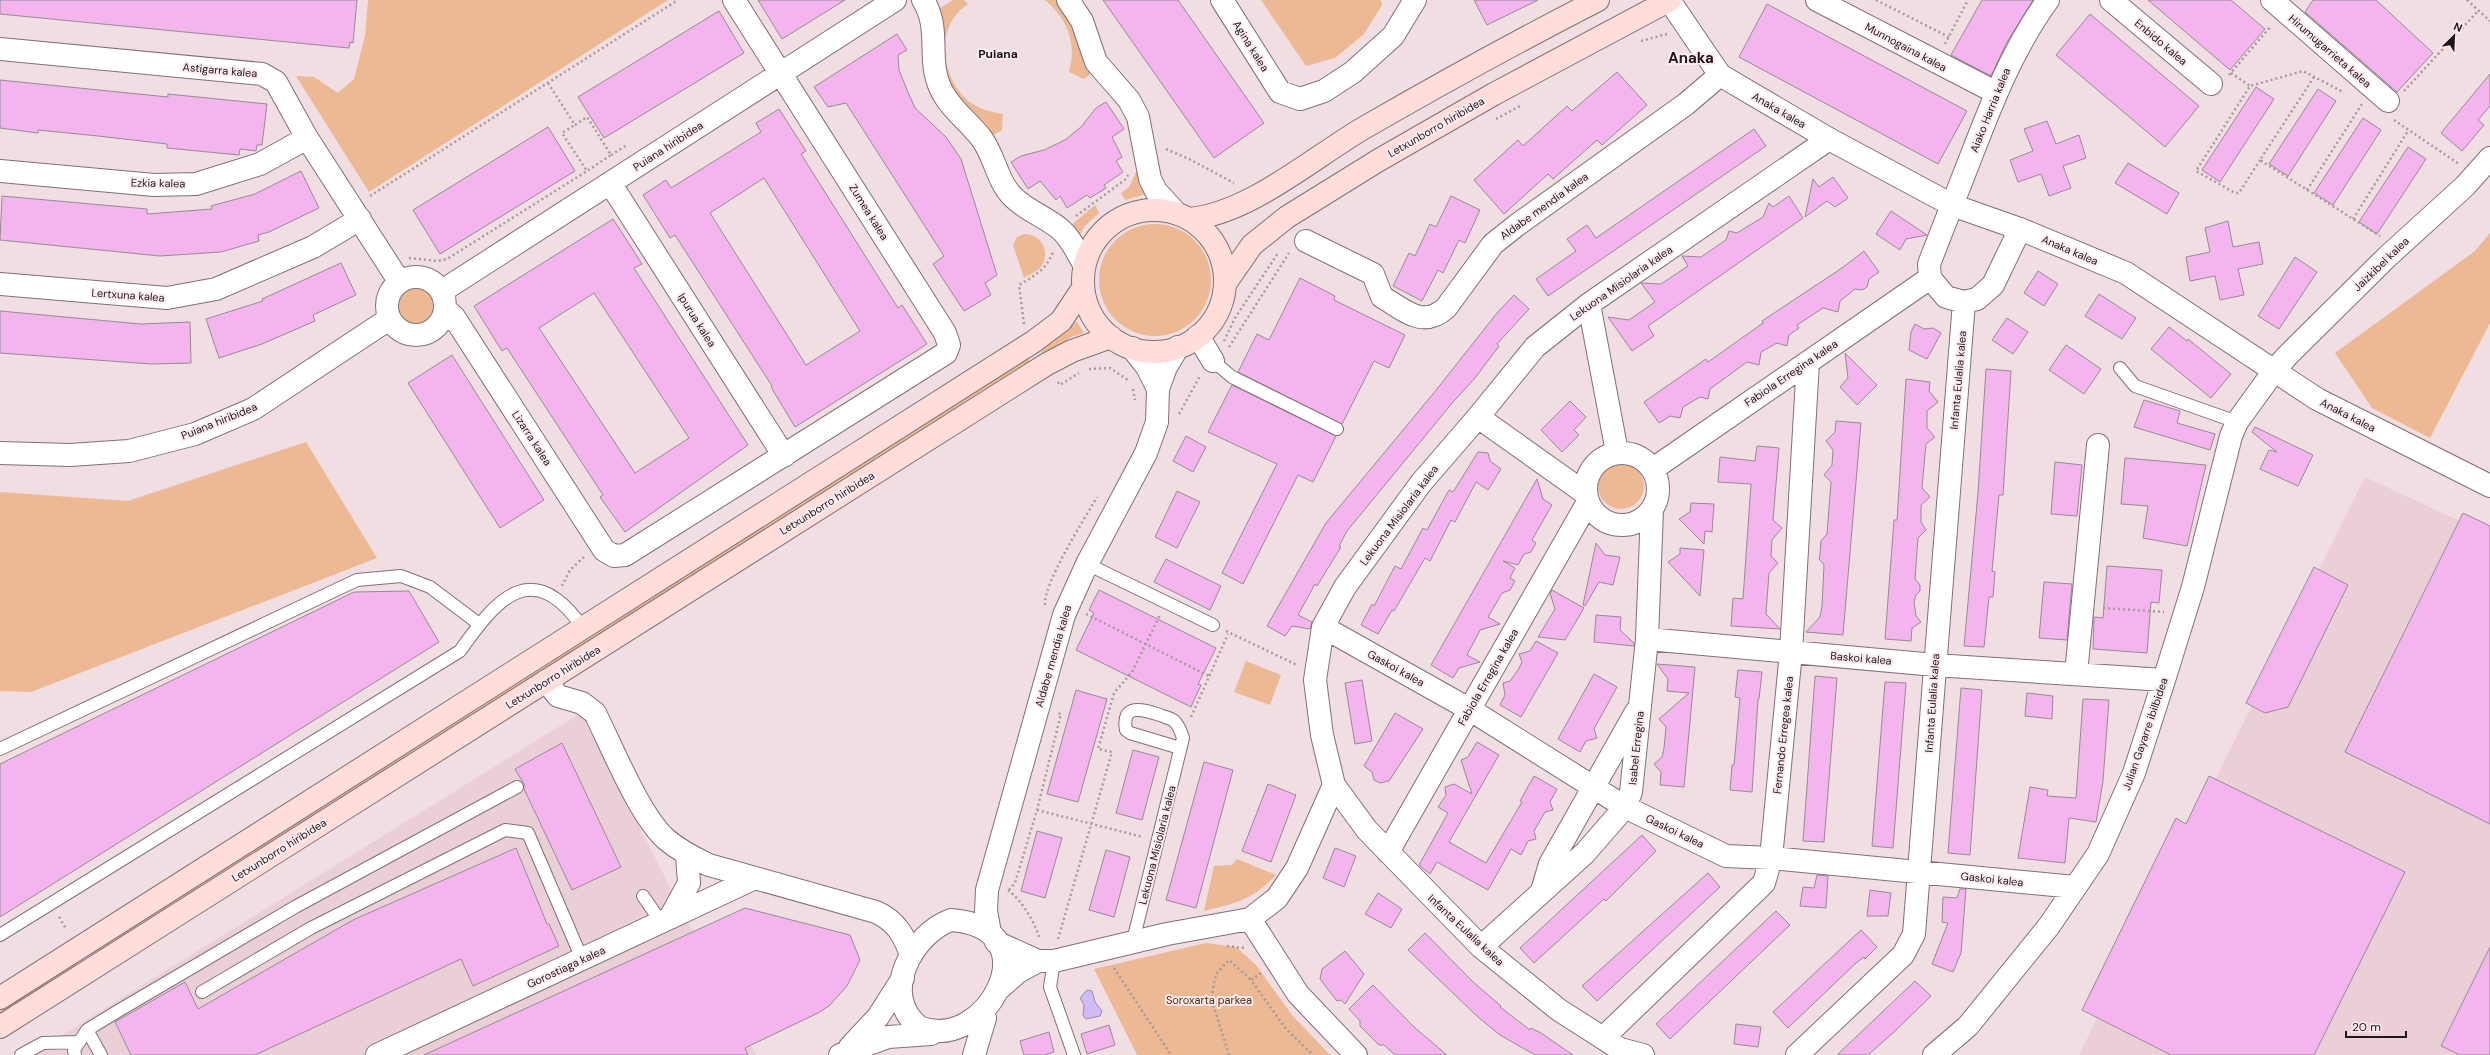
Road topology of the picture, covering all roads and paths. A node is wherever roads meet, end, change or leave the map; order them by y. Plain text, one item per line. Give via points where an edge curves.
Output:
1 (678, 0) edge
2 (734, 0) edge
3 (896, 0) edge
4 (1068, 0) edge
5 (1222, 0) edge
6 (1415, 0) edge
7 (1598, 0) edge
8 (1670, 0) edge
9 (1817, 0) edge
10 (1876, 0) edge
11 (1968, 0) edge
12 (2048, 0) edge
13 (2111, 0) edge
14 (2272, 0) edge
15 (2467, 0) edge
16 (922, 3) edge
17 (2478, 11) junction
18 (2490, 22) edge
19 (2273, 24) dead end
20 (1688, 28) junction
21 (1949, 37) junction
22 (1638, 42) dead end
23 (0, 49) edge
24 (1936, 63) junction
25 (781, 74) junction
26 (1720, 75) junction
27 (2314, 77) junction
28 (548, 83) junction
29 (2211, 84) dead end
30 (2250, 86) junction
31 (1995, 92) junction
32 (2349, 95) dead end
33 (2356, 99) dead end
34 (2364, 102) junction
35 (1525, 103) dead end
36 (2389, 110) junction
37 (1490, 122) dead end
38 (575, 125) junction
39 (2408, 131) junction
40 (307, 138) junction
41 (1829, 139) junction
42 (1145, 151) junction
43 (2490, 158) edge
44 (2260, 160) junction
45 (0, 171) edge
46 (587, 171) junction
47 (2475, 176) junction
48 (1240, 182) dead end
49 (610, 183) junction
50 (2306, 190) junction
51 (1952, 204) junction
52 (356, 213) junction
53 (1182, 216) junction
54 (2353, 219) junction
55 (2020, 229) junction
56 (1061, 230) junction
57 (2384, 238) dead end
58 (1300, 244) joint
59 (1281, 248) dead end
60 (387, 262) junction
61 (1084, 264) junction
62 (1930, 278) junction
63 (399, 281) junction
64 (0, 284) edge
65 (1225, 284) junction
66 (1083, 288) junction
67 (443, 300) junction
68 (1955, 300) junction
69 (1589, 304) junction
70 (389, 319) junction
71 (1026, 331) dead end
72 (1198, 336) junction
73 (1111, 337) junction
74 (1178, 347) junction
75 (1132, 348) junction
76 (1808, 362) junction
77 (1215, 363) junction
78 (2120, 368) dead end
79 (2274, 371) junction
80 (1054, 376) dead end
81 (1158, 389) junction
82 (1135, 405) dead end
83 (1478, 417) junction
84 (1176, 420) dead end
85 (2237, 422) junction
86 (1336, 428) dead end
87 (2098, 445) dead end
88 (1617, 452) junction
89 (0, 453) edge
90 (784, 456) junction
91 (1653, 469) junction
92 (2490, 486) edge
93 (1587, 498) junction
94 (1652, 510) junction
95 (600, 543) junction
96 (1087, 564) junction
97 (557, 597) junction
98 (1166, 602) junction
99 (1068, 605) junction
100 (2083, 606) junction
101 (2163, 612) dead end
102 (478, 624) junction
103 (1213, 624) dead end
104 (1323, 627) junction
105 (583, 628) junction
106 (1225, 631) dead end
107 (1229, 632) junction
108 (1647, 639) junction
109 (1146, 644) junction
110 (1791, 652) junction
111 (1935, 665) junction
112 (1297, 671) dead end
113 (2076, 674) junction
114 (1209, 676) junction
115 (2164, 680) junction
116 (546, 681) junction
117 (1640, 704) junction
118 (1038, 709) junction
119 (1469, 709) junction
120 (1181, 743) joint
121 (0, 749) edge
122 (1334, 785) junction
123 (1593, 786) junction
124 (517, 787) dead end
125 (1625, 807) junction
126 (1037, 810) junction
127 (1091, 824) junction
128 (1145, 838) dead end
129 (1388, 852) junction
130 (686, 855) junction
131 (1771, 858) junction
132 (1920, 872) junction
133 (755, 878) junction
134 (2075, 887) junction
135 (1009, 890) junction
136 (999, 891) junction
137 (1542, 891) junction
138 (643, 896) dead end
139 (1250, 919) junction
140 (666, 920) junction
141 (951, 920) junction
142 (62, 922) dead end
143 (66, 929) dead end
144 (0, 935) edge
145 (993, 937) junction
146 (1133, 941) junction
147 (1222, 945) dead end
148 (1481, 947) junction
149 (1048, 952) junction
150 (1250, 954) dead end
151 (911, 955) junction
152 (582, 959) junction
153 (1112, 964) dead end
154 (1265, 967) junction
155 (902, 978) junction
156 (1251, 980) junction
157 (1001, 987) junction
158 (202, 992) dead end
159 (0, 998) edge
160 (986, 1018) junction
161 (0, 1027) edge
162 (87, 1030) junction
163 (936, 1036) junction
164 (1603, 1038) junction
165 (79, 1042) junction
166 (843, 1054) edge
167 (21, 1055) edge
168 (75, 1055) edge
169 (101, 1055) edge
170 (377, 1055) edge
171 (958, 1055) edge
172 (974, 1055) edge
173 (1074, 1055) edge
174 (1171, 1055) edge
175 (1229, 1055) edge
176 (1314, 1055) edge
177 (1356, 1055) edge
178 (1643, 1055) edge
179 (1797, 1055) edge
180 (1934, 1055) edge

1 - 28 path
2 - 25 street, Zumea kalea
3 - 25 street, Puiana hiribidea
4 - 42 street via 1082,21 1096,62 1129,100 1138,117
5 - 6 street, Agina kalea via 1280,92 1300,99 1324,91 1353,72 1393,36
7 - 53 main road via 1474,64 1238,207 1206,218
8 - 20 street, Anaka kalea
8 - 65 main road, Letxunborro hiribidea via 1494,94 1379,160 1287,217 1252,245
9 - 24 street, Munnogaina kalea
10 - 21 path
11 - 21 path
12 - 31 street, Aiako Harria kalea via 2020,43
13 - 29 street, Enbido kalea
14 - 36 street, Hirumugarrieta kalea
15 - 17 path
16 - 56 street via 934,30 933,68 943,95 982,139 1002,183 1012,196
17 - 18 path
17 - 36 path
19 - 30 path via 2231,73
20 - 22 path
20 - 26 street, Anaka kalea
21 - 24 path
23 - 40 street, Astigarra kalea via 262,74 276,82
24 - 31 street, Munnogaina kalea
25 - 49 street, Puiana hiribidea
25 - 90 street, Zumea kalea via 945,333 949,345 946,353
26 - 41 street, Anaka kalea
26 - 58 street, Aldabe mendia kalea via 1686,104 1493,244 1446,308 1437,316 1422,319 1382,297 1373,274
27 - 30 path via 2302,71
27 - 32 path
27 - 44 path
28 - 38 path
28 - 52 path
30 - 44 path via 2196,170 2239,193
31 - 51 street, Aiako Harria kalea
33 - 34 path
34 - 36 path
34 - 50 path
35 - 37 path
36 - 39 path
38 - 46 path via 562,133
38 - 46 path via 586,117 611,155
39 - 47 path
39 - 54 path
40 - 45 street, Ezkia kalea via 260,164 196,184 154,185
40 - 52 street, Astigarra kalea
41 - 51 street, Anaka kalea
41 - 69 street, Lekuona Misiolaria kalea
42 - 48 path via 1163,148 1189,158 1225,181 1234,184
42 - 53 street via 1150,179 1165,203
42 - 56 path via 1137,157 1126,179 1083,209
43 - 47 street, Jaizkibel kalea
44 - 50 path
46 - 60 path via 447,259 436,261 400,255
47 - 79 street, Jaizkibel kalea via 2382,262
49 - 67 street, Puiana hiribidea
49 - 90 street, Ipurua kalea
50 - 54 path
51 - 55 street, Anaka kalea
51 - 62 street via 1929,264
52 - 60 street, Astigarra kalea
52 - 64 street, Lertxuna kalea via 313,247 216,289 167,298
53 - 61 main road via 1147,210 1126,215 1107,227 1093,244
53 - 65 main road via 1206,232 1215,244 1222,258
54 - 57 path
55 - 68 street via 1993,285 1977,299
55 - 79 street, Anaka kalea via 2126,273
56 - 61 street
56 - 71 path via 1053,241 1054,251 1049,263 1019,285 1022,320
58 - 77 path
59 - 77 path via 1260,276
60 - 63 street, Astigarra kalea
61 - 66 main road
62 - 68 street
62 - 76 street, Fabiola Erregina kalea
63 - 67 street via 418,276 427,279
63 - 70 street via 388,294 386,311
65 - 72 main road via 1220,308 1214,319
66 - 73 main road via 1085,300 1095,321
66 - 105 main road via 1070,311 1051,330
67 - 70 street via 437,326 421,335 402,332
67 - 95 street, Lizarra kalea
68 - 111 street, Infanta Eulalia kalea
69 - 83 street, Lekuona Misiolaria kalea via 1535,347
69 - 88 street
70 - 89 street, Puiana hiribidea via 253,409 195,434 129,452
72 - 74 main road
72 - 77 street
73 - 75 main road
73 - 116 main road, Letxunborro hiribidea via 1072,351 1047,364
74 - 75 main road via 1155,352
74 - 81 street, Aldabe mendia kalea via 1168,362
75 - 81 street, Aldabe mendia kalea via 1147,367
76 - 91 street, Fabiola Erregina kalea
76 - 110 street, Fernando Erregea kalea
77 - 84 path via 1201,374
77 - 86 lane via 1232,378
78 - 85 lane via 2135,386
79 - 85 street, Julian Gayarre ibilbidea
79 - 92 street, Anaka kalea via 2317,399
80 - 82 path via 1060,385 1083,370 1110,368 1127,378 1133,388
81 - 96 street, Aldabe mendia kalea via 1157,422 1153,438
83 - 93 street
83 - 104 street, Lekuona Misiolaria kalea via 1421,483 1345,587
85 - 115 street, Julian Gayarre ibilbidea via 2231,436 2193,587
87 - 100 street
88 - 91 street via 1638,456
88 - 93 street via 1600,459 1593,466 1586,479
90 - 95 street, Lizarra kalea via 625,555 614,556 604,550
91 - 94 street via 1658,484 1658,496
93 - 94 street via 1597,516 1610,523 1628,525 1641,520
93 - 119 street, Fabiola Erregina kalea
94 - 108 street, Isabel Erregina
95 - 97 path via 570,570
96 - 98 lane
96 - 99 street, Aldabe mendia kalea
97 - 102 lane via 536,590 511,593
97 - 105 lane
98 - 103 lane
98 - 109 path
99 - 109 path
99 - 118 street, Aldabe mendia kalea
100 - 101 path
100 - 113 street
102 - 121 lane via 430,587 401,576 357,580
102 - 144 lane via 460,650
104 - 119 street, Gaskoi kalea
104 - 122 street, Lekuona Misiolaria kalea via 1315,680 1322,735
105 - 159 main road
106 - 107 path
107 - 112 path via 1298,665
107 - 114 path
108 - 110 street, Baskoi kalea
108 - 117 street, Isabel Erregina
109 - 114 path
109 - 127 path via 1132,672 1114,693 1098,749 1112,752
110 - 111 street, Baskoi kalea
110 - 131 street, Fernando Erregea kalea
111 - 113 street, Baskoi kalea
111 - 132 street, Infanta Eulalia kalea
113 - 115 street, Baskoi kalea
114 - 120 path
115 - 134 street, Julian Gayarre ibilbidea via 2134,773 2098,854
116 - 130 street via 558,696 582,703 595,713 649,820 666,839
116 - 161 main road, Letxunborro hiribidea
117 - 123 street
117 - 125 street, Isabel Erregina via 1631,792
118 - 126 path via 1061,714
118 - 136 street, Aldabe mendia kalea
119 - 123 street, Gaskoi kalea
119 - 129 street, Fabiola Erregina kalea
120 - 146 lane, Lekuona Misiolaria kalea
122 - 129 street, Infanta Eulalia kalea via 1367,830
122 - 139 street via 1297,868 1277,898
123 - 125 street, Gaskoi kalea
123 - 137 street via 1550,864
124 - 162 lane via 295,907
125 - 131 street, Gaskoi kalea via 1726,856
125 - 137 street, Isabel Erregina via 1585,853
126 - 127 path
126 - 135 path via 1015,883
127 - 128 path
127 - 149 path
129 - 148 street, Infanta Eulalia kalea
130 - 133 street via 709,865
130 - 140 street via 689,883
131 - 132 street, Gaskoi kalea
131 - 164 street, Fernando Erregea kalea via 1764,883
132 - 134 street, Gaskoi kalea
132 - 179 street, Infanta Eulalia kalea via 1914,934 1903,955
133 - 140 street, Gorostiaga kalea
133 - 151 street via 884,916 901,931
134 - 180 street, Julian Gayarre ibilbidea via 2049,926 1968,1026
135 - 136 path
135 - 136 path
135 - 149 path via 1036,927
136 - 141 street, Aldabe mendia kalea
136 - 145 street, Aldabe mendia kalea via 986,911
137 - 148 street, Isabel Erregina
138 - 140 lane
139 - 146 street
139 - 154 street
140 - 152 street, Gorostiaga kalea
141 - 145 street via 975,924
141 - 151 street via 926,934
142 - 143 path
145 - 149 street
145 - 157 street via 1004,961
146 - 149 street
147 - 150 path via 1246,948
148 - 164 street, Infanta Eulalia kalea via 1559,1010
149 - 157 street
149 - 173 lane via 1050,987
151 - 155 street
152 - 158 lane via 528,833 505,830 311,928
152 - 170 street, Gorostiaga kalea
153 - 174 path
154 - 156 path
154 - 177 street via 1298,994
155 - 163 street via 902,1001 907,1014 918,1026
155 - 166 street via 878,1017
156 - 175 path via 1229,960 1216,974 1211,998
156 - 176 path via 1286,1029
157 - 160 street
160 - 163 street via 967,1034 955,1038
160 - 172 street
162 - 165 lane
162 - 169 lane
163 - 166 street via 888,1037
163 - 171 street
164 - 178 street, Infanta Eulalia kalea via 1620,1049
165 - 167 lane via 42,1043
165 - 168 lane via 74,1050

